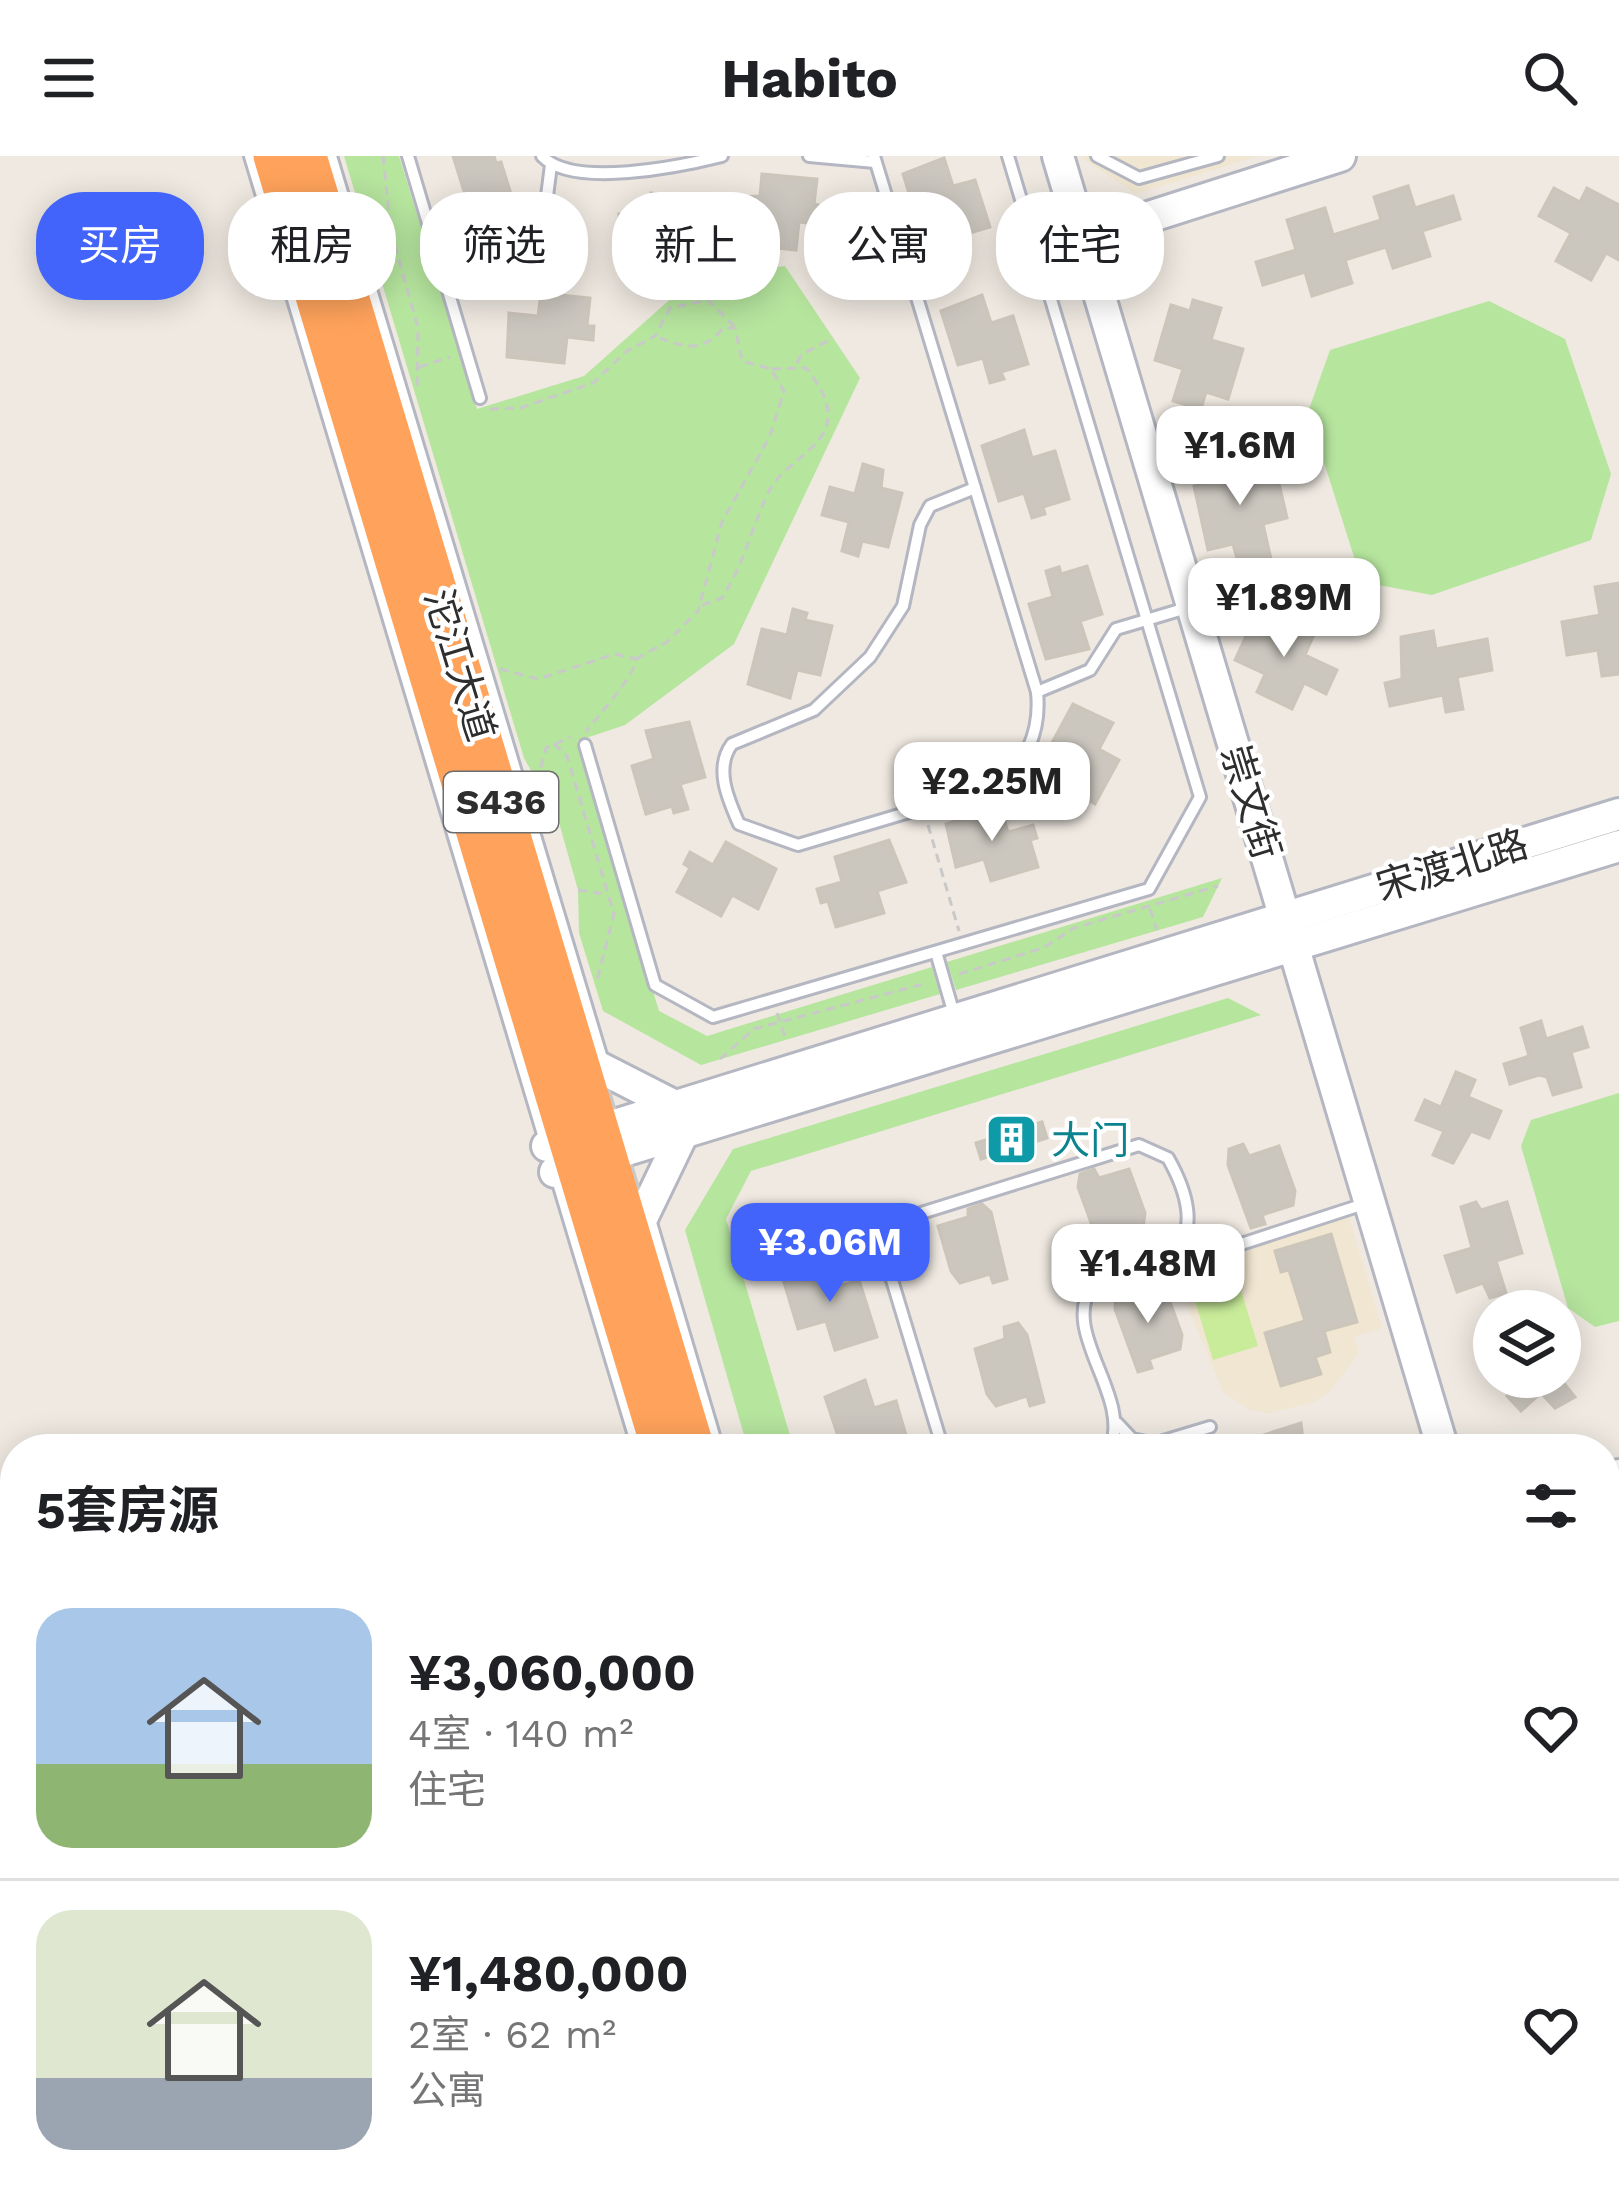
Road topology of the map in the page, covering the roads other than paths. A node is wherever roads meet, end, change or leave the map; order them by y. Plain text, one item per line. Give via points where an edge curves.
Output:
1 (250, 156) edge
2 (273, 156) edge
3 (307, 156) edge
4 (331, 156) edge
5 (408, 156) edge
6 (722, 156) edge
7 (809, 156) edge
8 (1008, 156) edge
9 (1058, 156) edge
10 (1097, 156) edge
11 (1218, 156) edge
12 (1340, 156) edge
13 (874, 159) edge
14 (547, 161) edge
15 (545, 192) edge
16 (1069, 192) edge
17 (1164, 212) edge
18 (1101, 300) edge
19 (480, 398) road end
20 (975, 488) junction
21 (1192, 607) junction
22 (1147, 620) junction
23 (1037, 692) junction
24 (585, 745) dead end
25 (1619, 814) edge
26 (1619, 846) edge
27 (1289, 930) junction
28 (936, 952) junction
29 (957, 1022) junction
30 (591, 1063) junction
31 (680, 1120) junction
32 (575, 1152) junction
33 (1370, 1202) junction
34 (1189, 1217) junction
35 (639, 1224) junction
36 (1214, 1245) junction
37 (1168, 1256) junction
38 (1115, 1420) junction
39 (1210, 1426) dead end
40 (635, 1434) edge
41 (657, 1434) edge
42 (691, 1434) edge
43 (713, 1434) edge
44 (938, 1434) edge
45 (1112, 1434) edge
46 (1128, 1434) edge
47 (1186, 1434) edge
48 (1439, 1434) edge

1 - 32 lane
2 - 32 highway, 沱江大道 / S436
3 - 30 highway, 沱江大道 / S436
4 - 30 lane
5 - 19 lane
6 - 14 lane via 652,172
7 - 13 lane
8 - 22 lane
9 - 16 main road, 崇文街
10 - 11 lane via 1139,178
12 - 17 main road
13 - 20 lane
14 - 15 lane
18 - 21 main road, 崇文街
20 - 23 lane
20 - 23 lane via 930,506 903,606 870,658 814,710 732,744 722,766 740,824 798,845 1007,779 1040,718
21 - 22 lane
21 - 27 main road, 崇文街
22 - 23 lane via 1108,633 1090,670
22 - 28 lane via 1200,797 1144,891
24 - 28 lane via 655,985 713,1017
25 - 27 main road, 宋渡北路
26 - 27 main road, 宋渡北路
27 - 29 main road
27 - 31 main road
27 - 33 main road, 崇文街
28 - 29 lane
29 - 31 main road
30 - 31 main road
30 - 32 highway, 沱江大道 / S436
31 - 32 main road
31 - 35 main road
32 - 35 highway, 沱江大道 / S436
32 - 40 lane
32 - 41 highway, 沱江大道 / S436
33 - 36 lane via 1232,1247
33 - 48 main road, 崇文街
34 - 36 lane
34 - 37 lane via 1184,1241
34 - 44 lane via 1168,1158 1139,1145 899,1220 885,1240 886,1260
35 - 42 highway, 沱江大道 / S436
35 - 43 lane
36 - 37 lane
37 - 38 lane via 1100,1278 1084,1300
38 - 45 lane
38 - 46 lane
39 - 47 lane

